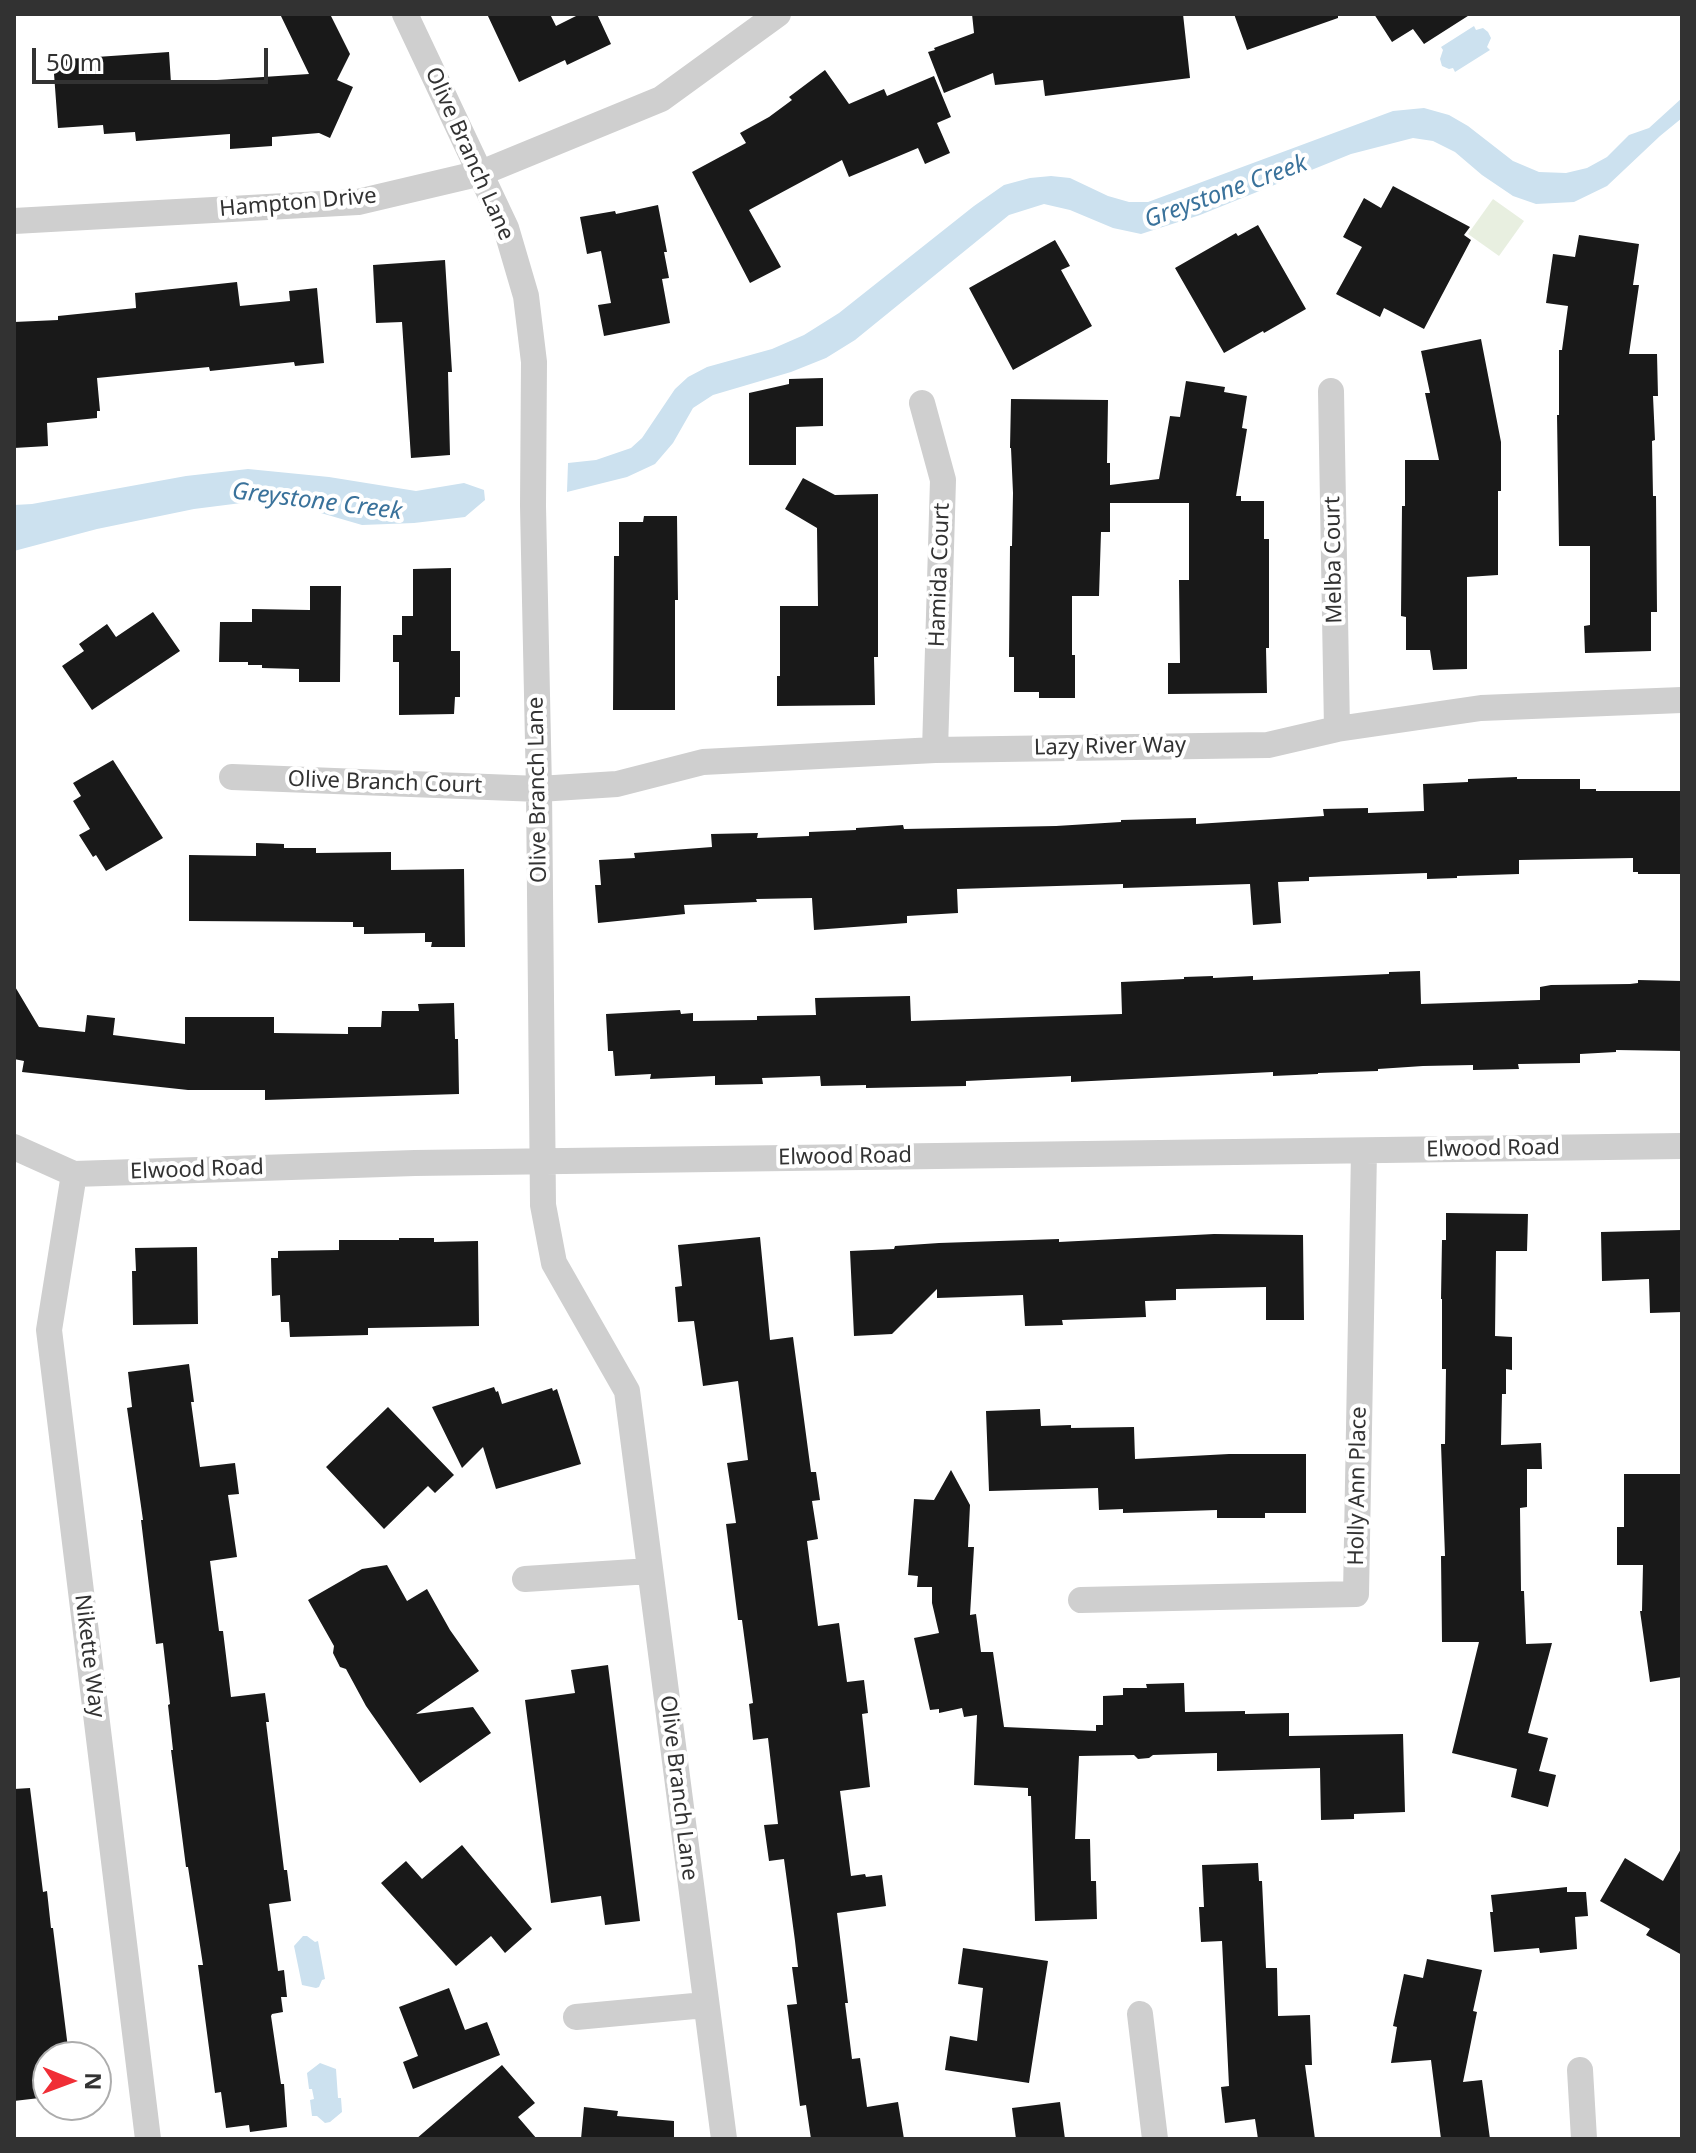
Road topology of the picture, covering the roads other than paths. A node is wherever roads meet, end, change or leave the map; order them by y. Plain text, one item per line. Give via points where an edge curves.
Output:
1 (405, 14) edge
2 (778, 14) edge
3 (481, 173) junction
4 (14, 221) edge
5 (1331, 391) dead end
6 (922, 403) dead end
7 (1682, 700) edge
8 (1337, 729) junction
9 (935, 750) junction
10 (232, 777) dead end
11 (539, 789) junction
12 (1682, 1146) edge
13 (14, 1147) edge
14 (1364, 1151) junction
15 (542, 1161) junction
16 (74, 1174) junction
17 (650, 1571) junction
18 (525, 1579) dead end
19 (1081, 1600) dead end
20 (705, 2005) junction
21 (1140, 2014) dead end
22 (576, 2017) dead end
23 (1580, 2070) dead end
24 (148, 2139) edge
25 (724, 2139) edge
26 (1155, 2139) edge
27 (1584, 2139) edge

1 - 3 street, Olive Branch Lane
2 - 3 street, Hampton Drive via 661,99
3 - 4 street, Hampton Drive via 358,202
3 - 11 street, Olive Branch Lane via 506,228 526,296 534,362
5 - 8 street, Melba Court
6 - 9 street, Hamida Court via 943,480
7 - 8 street, Lazy River Way via 1481,708
8 - 9 street, Lazy River Way via 1268,745
9 - 11 street, Lazy River Way via 703,762 617,784
10 - 11 street, Olive Branch Court
11 - 15 street, Olive Branch Lane
12 - 14 street, Elwood Road
13 - 16 street, Elwood Road
14 - 15 street, Elwood Road
14 - 19 street, Holly Ann Place via 1356,1594
15 - 16 street, Elwood Road
15 - 17 street, Olive Branch Lane via 543,1205 554,1263 627,1391
16 - 24 street, Nikette Way via 49,1330
17 - 18 street
17 - 20 street, Olive Branch Lane
20 - 22 street
20 - 25 street, Olive Branch Lane
21 - 26 street
23 - 27 street

